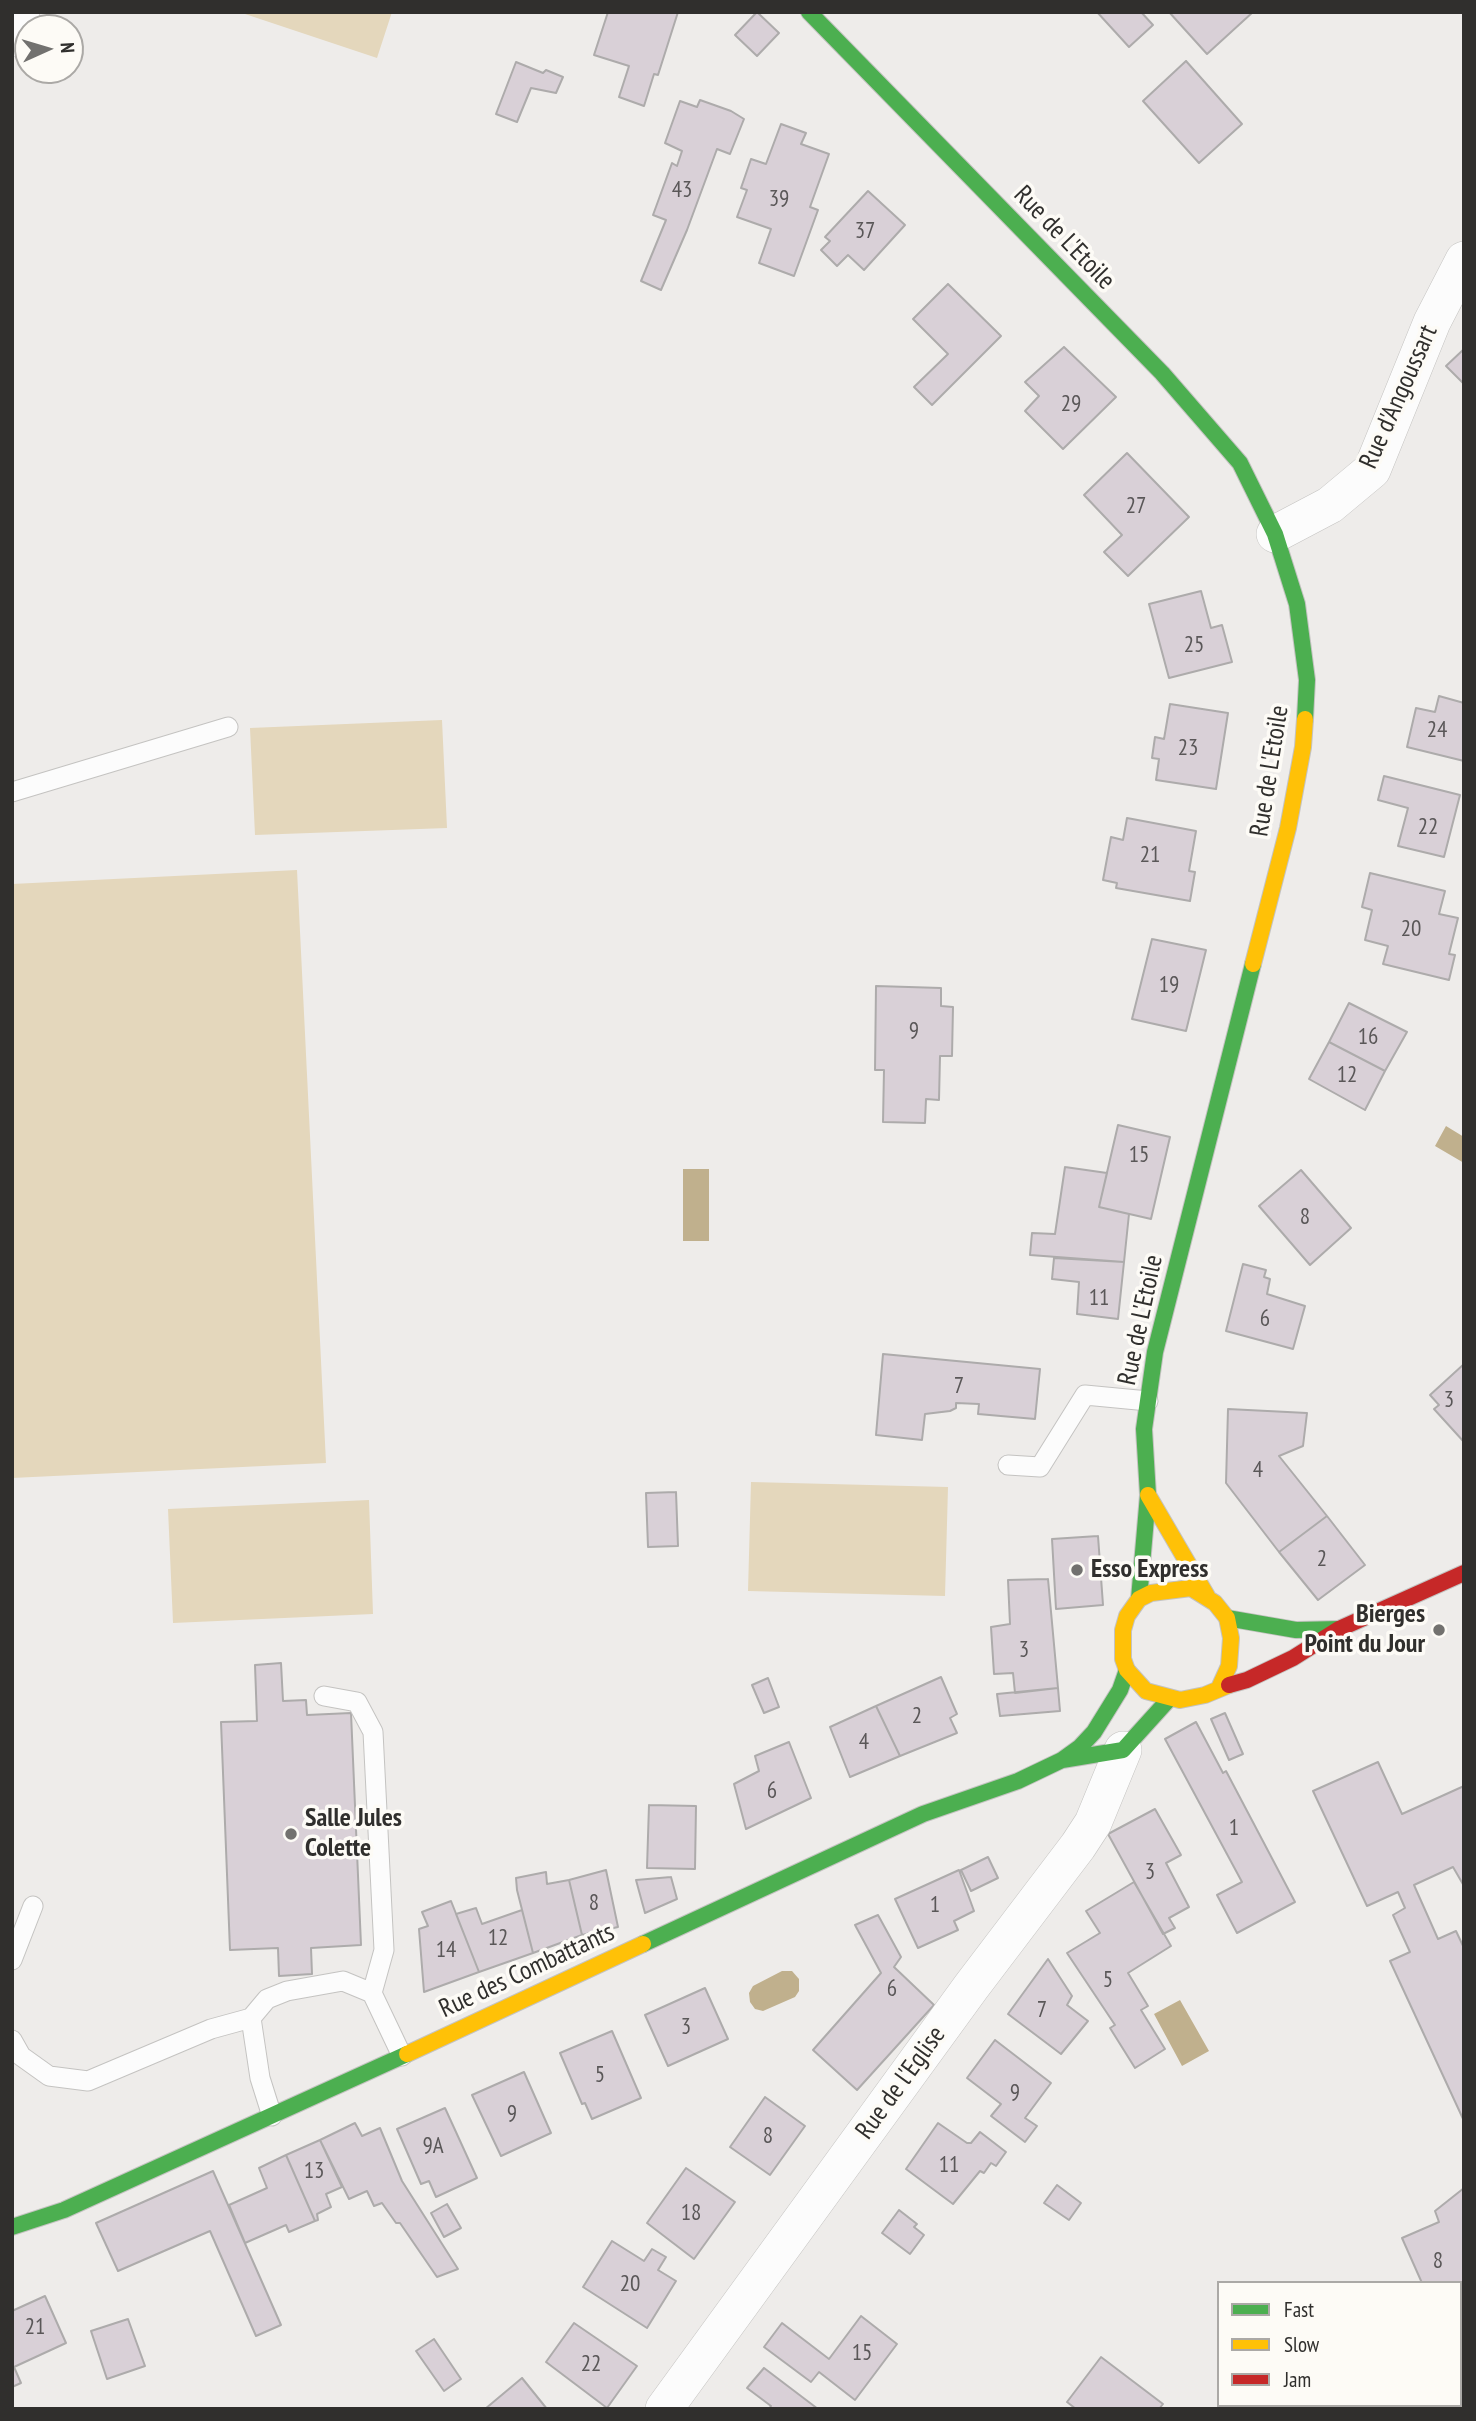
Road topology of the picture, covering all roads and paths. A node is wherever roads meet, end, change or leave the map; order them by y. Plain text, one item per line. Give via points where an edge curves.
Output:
1 (21, 12) edge
2 (809, 12) edge
3 (12, 38) edge
4 (1464, 260) edge
5 (1275, 534) junction
6 (228, 727) dead end
7 (12, 792) edge
8 (1148, 1401) junction
9 (1008, 1465) dead end
10 (1148, 1495) junction
11 (1464, 1573) edge
12 (1207, 1596) junction
13 (1139, 1599) junction
14 (1227, 1618) junction
15 (1339, 1629) junction
16 (1127, 1670) junction
17 (1219, 1688) junction
18 (324, 1696) dead end
19 (1170, 1698) junction
20 (1123, 1751) junction
21 (1062, 1760) junction
22 (33, 1906) dead end
23 (12, 1961) edge
24 (372, 1993) junction
25 (251, 2018) junction
26 (12, 2040) edge
27 (402, 2056) junction
28 (272, 2116) junction
29 (12, 2227) edge
30 (664, 2409) edge

1 - 3 street
2 - 5 street, Rue de L'Etoile via 1162,373 1241,463
4 - 5 street, Rue d'Angoussart via 1432,322 1372,470 1330,505
5 - 8 street, Rue de L'Etoile via 1297,604 1307,680 1303,747 1288,828 1155,1352
6 - 7 lane
8 - 9 lane via 1084,1395 1040,1467
8 - 10 street, Rue de L'Etoile via 1144,1429
10 - 12 street, Rue de L'Etoile
10 - 13 street, Rue de L'Etoile
11 - 15 street
12 - 13 street via 1178,1588
12 - 14 street
13 - 16 street via 1123,1630
14 - 15 street via 1296,1630
14 - 17 street via 1231,1652
15 - 17 street via 1293,1658
16 - 19 street via 1146,1690
16 - 21 street, Rue des Combattants via 1094,1732
17 - 19 street via 1205,1695
18 - 24 lane via 357,1702 373,1732 384,1950
19 - 20 street
20 - 21 street, Rue des Combattants
20 - 30 street, Rue de l'Eglise via 1093,1823 1078,1846
21 - 27 street, Rue des Combattants via 1018,1781 923,1814
22 - 23 lane
24 - 25 lane via 344,1981 287,1991 267,1999
24 - 27 lane
25 - 26 lane via 211,2029 88,2081 49,2076 21,2056
25 - 28 lane via 260,2078
27 - 28 street, Rue des Combattants
28 - 29 street, Rue des Combattants via 64,2210

